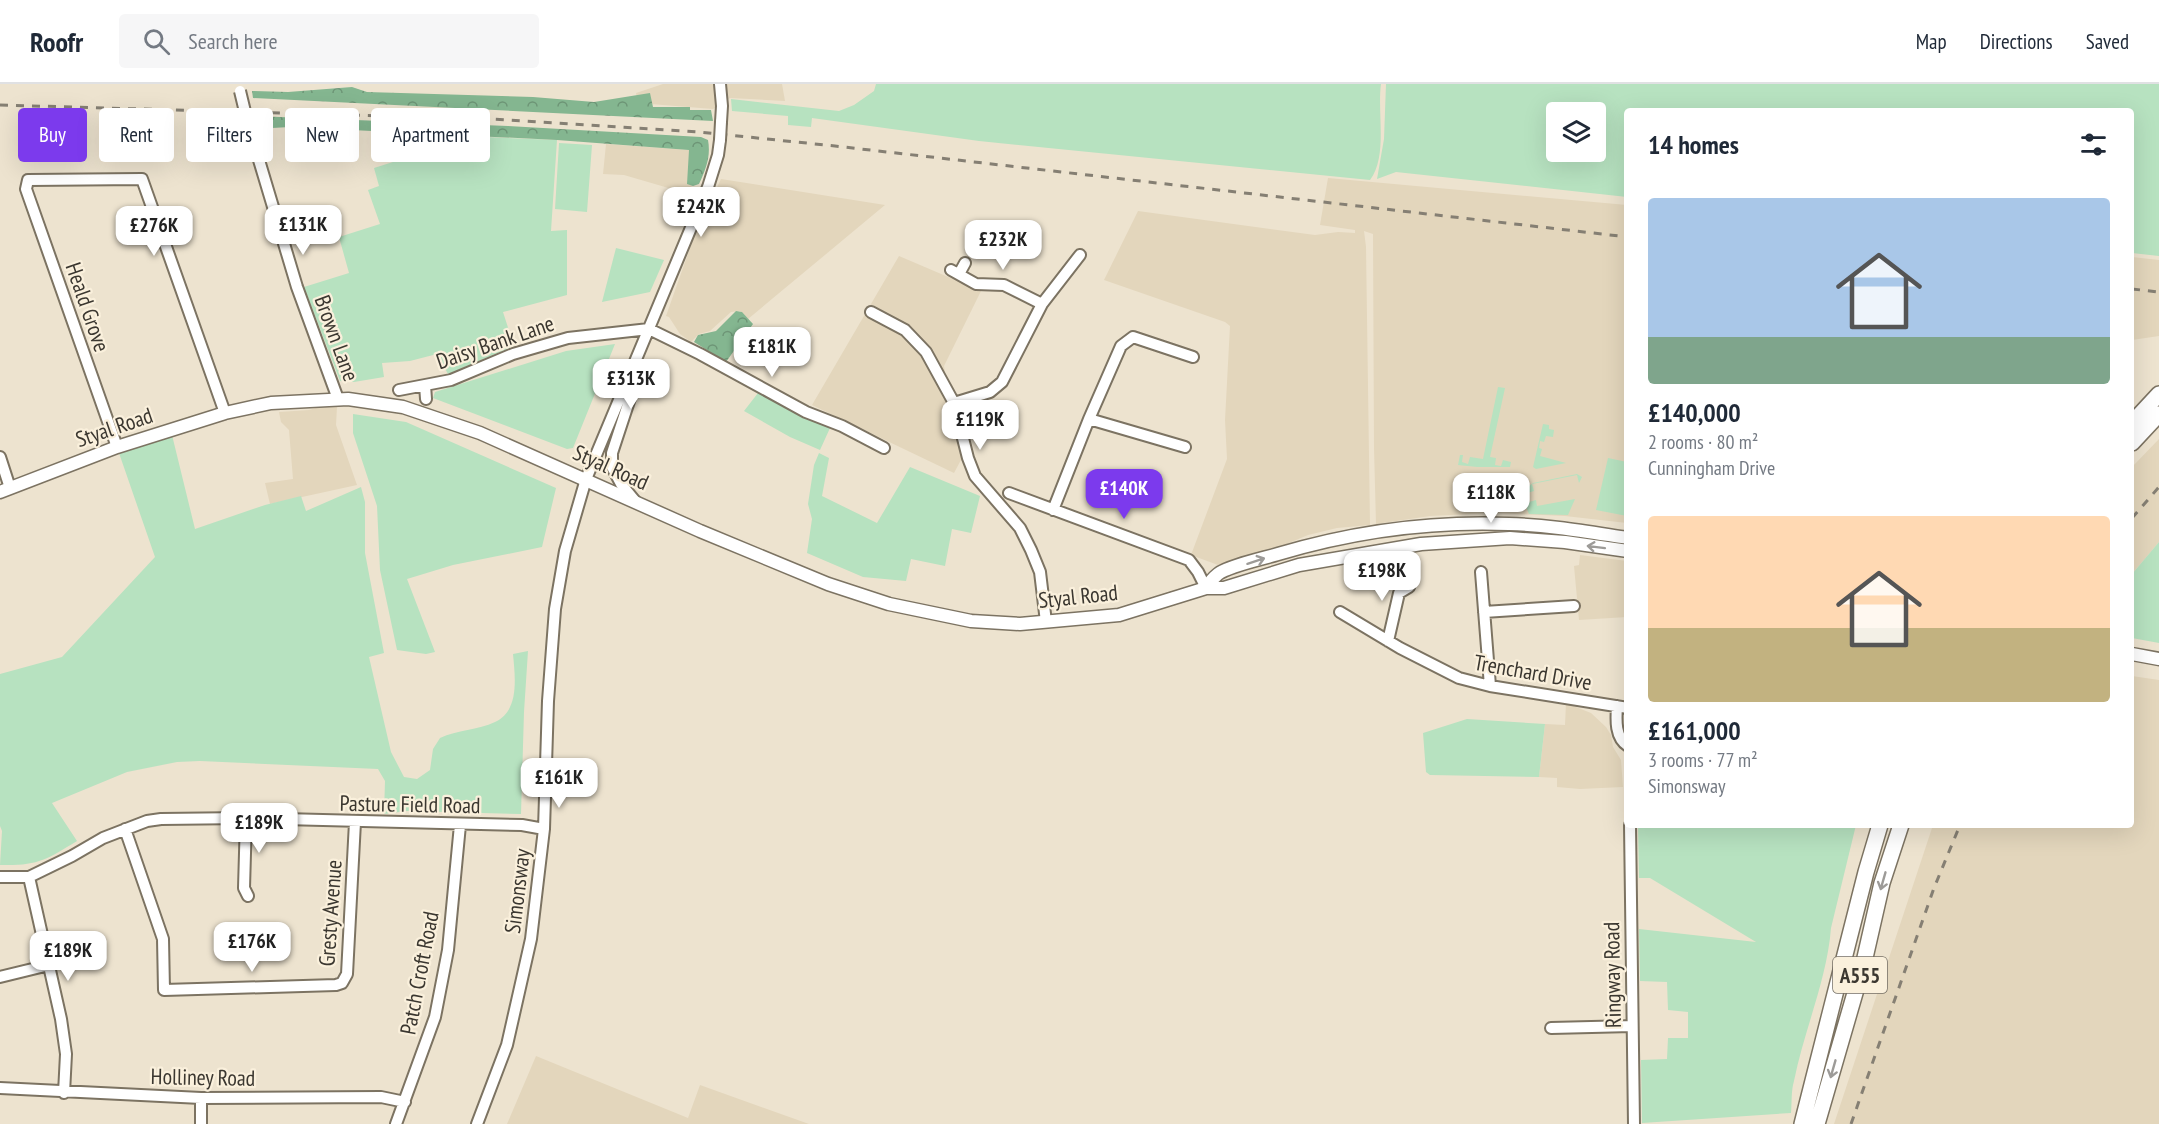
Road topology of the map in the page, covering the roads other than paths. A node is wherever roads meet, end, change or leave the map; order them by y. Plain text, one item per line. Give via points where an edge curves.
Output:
1 (720, 84) edge
2 (239, 88) edge
3 (1080, 255) dead end
4 (965, 263) dead end
5 (1042, 304) junction
6 (871, 312) dead end
7 (649, 329) junction
8 (1193, 357) dead end
9 (633, 367) junction
10 (425, 385) junction
11 (399, 390) dead end
12 (2159, 394) edge
13 (338, 399) junction
14 (426, 399) dead end
15 (954, 403) junction
16 (225, 413) junction
17 (2159, 414) edge
18 (1089, 419) junction
19 (2134, 421) edge
20 (2134, 441) edge
21 (117, 447) junction
22 (1185, 447) dead end
23 (884, 448) dead end
24 (0, 457) edge
25 (586, 479) junction
26 (5, 490) edge
27 (1009, 493) dead end
28 (635, 501) junction
29 (1053, 510) junction
30 (1624, 537) edge
31 (1624, 550) edge
32 (1480, 572) dead end
33 (1409, 587) dead end
34 (1206, 588) junction
35 (1574, 606) dead end
36 (1340, 612) dead end
37 (1484, 612) junction
38 (1046, 622) junction
39 (1388, 640) junction
40 (2134, 654) edge
41 (2159, 658) edge
42 (1490, 686) junction
43 (1622, 707) edge
44 (1624, 742) edge
45 (246, 818) junction
46 (355, 822) junction
47 (460, 825) junction
48 (1630, 828) edge
49 (1879, 828) edge
50 (1899, 828) edge
51 (125, 829) junction
52 (544, 829) junction
53 (29, 876) junction
54 (0, 878) edge
55 (248, 896) dead end
56 (49, 965) junction
57 (0, 977) edge
58 (1632, 1026) junction
59 (1551, 1028) dead end
60 (0, 1088) edge
61 (64, 1093) junction
62 (201, 1098) junction
63 (405, 1102) junction
64 (201, 1124) edge
65 (396, 1124) edge
66 (477, 1124) edge
67 (1634, 1124) edge
68 (1802, 1124) edge
69 (1817, 1124) edge

1 - 7 street, Simonsway, bridge via 718,155
2 - 13 street, Brown Lane, bridge via 297,287
3 - 5 street
4 - 5 street via 955,272 976,284 1004,285
5 - 15 street via 1002,382 990,392
6 - 15 street via 914,338
7 - 9 street, Simonsway
7 - 10 street, Daisy Bank Lane via 568,338 513,354 451,380
7 - 23 street via 806,412
8 - 18 street via 1133,337 1121,346
9 - 25 street, Simonsway
9 - 28 street via 635,383 612,453 612,467
10 - 11 street, Daisy Bank Lane
10 - 14 street, Daisy Bank Lane
12 - 19 highway
13 - 16 main road, Styal Road via 271,403
13 - 25 main road, Styal Road via 413,410 480,433
15 - 38 street via 975,476 1020,528 1031,550 1040,572
16 - 21 main road, Styal Road
16 - 21 street, Heald Grove via 142,179 28,180 26,189
17 - 20 highway
18 - 22 street
18 - 29 street
21 - 26 main road, Styal Road
24 - 26 street
25 - 28 main road, Styal Road
25 - 52 street, Simonsway via 565,551 555,609
27 - 29 street
28 - 38 main road, Styal Road via 828,584 888,604 971,621
29 - 34 street via 1189,560
34 -> 30 main road, Styal Road via 1219,573 1275,555 1327,541 1410,528 1511,524
31 -> 34 main road, Styal Road via 1510,538 1421,544 1299,565 1224,588
32 - 37 street
33 - 39 street via 1399,593
34 - 38 main road, Styal Road via 1119,615
35 - 37 street
36 - 39 street, Trenchard Drive
37 - 42 street
39 - 42 street, Trenchard Drive via 1459,678
40 - 41 main road
42 - 43 street, Trenchard Drive
43 - 44 street via 1616,726
45 - 46 street, Pasture Field Road
45 - 51 street, Pasture Field Road via 161,819
45 - 55 street via 244,888
46 - 47 street, Pasture Field Road
46 - 51 street, Gresty Avenue via 347,974 336,985 164,990 163,939
47 - 52 street, Pasture Field Road
47 - 63 street, Patch Croft Road via 448,951 438,1006
48 - 58 street, Ringway Road
49 - 68 highway, A555
50 -> 69 highway, A555
51 - 53 street, Pasture Field Road
52 - 66 street, Simonsway via 531,939 517,1006 507,1045
53 - 54 street, Pasture Field Road
53 - 56 street
56 - 57 street
56 - 61 street via 66,1054
58 - 59 street
58 - 67 street, Ringway Road
60 - 61 street, Holliney Road
61 - 62 street, Holliney Road
62 - 63 street, Holliney Road via 381,1097
62 - 64 street
63 - 65 street, Patch Croft Road

